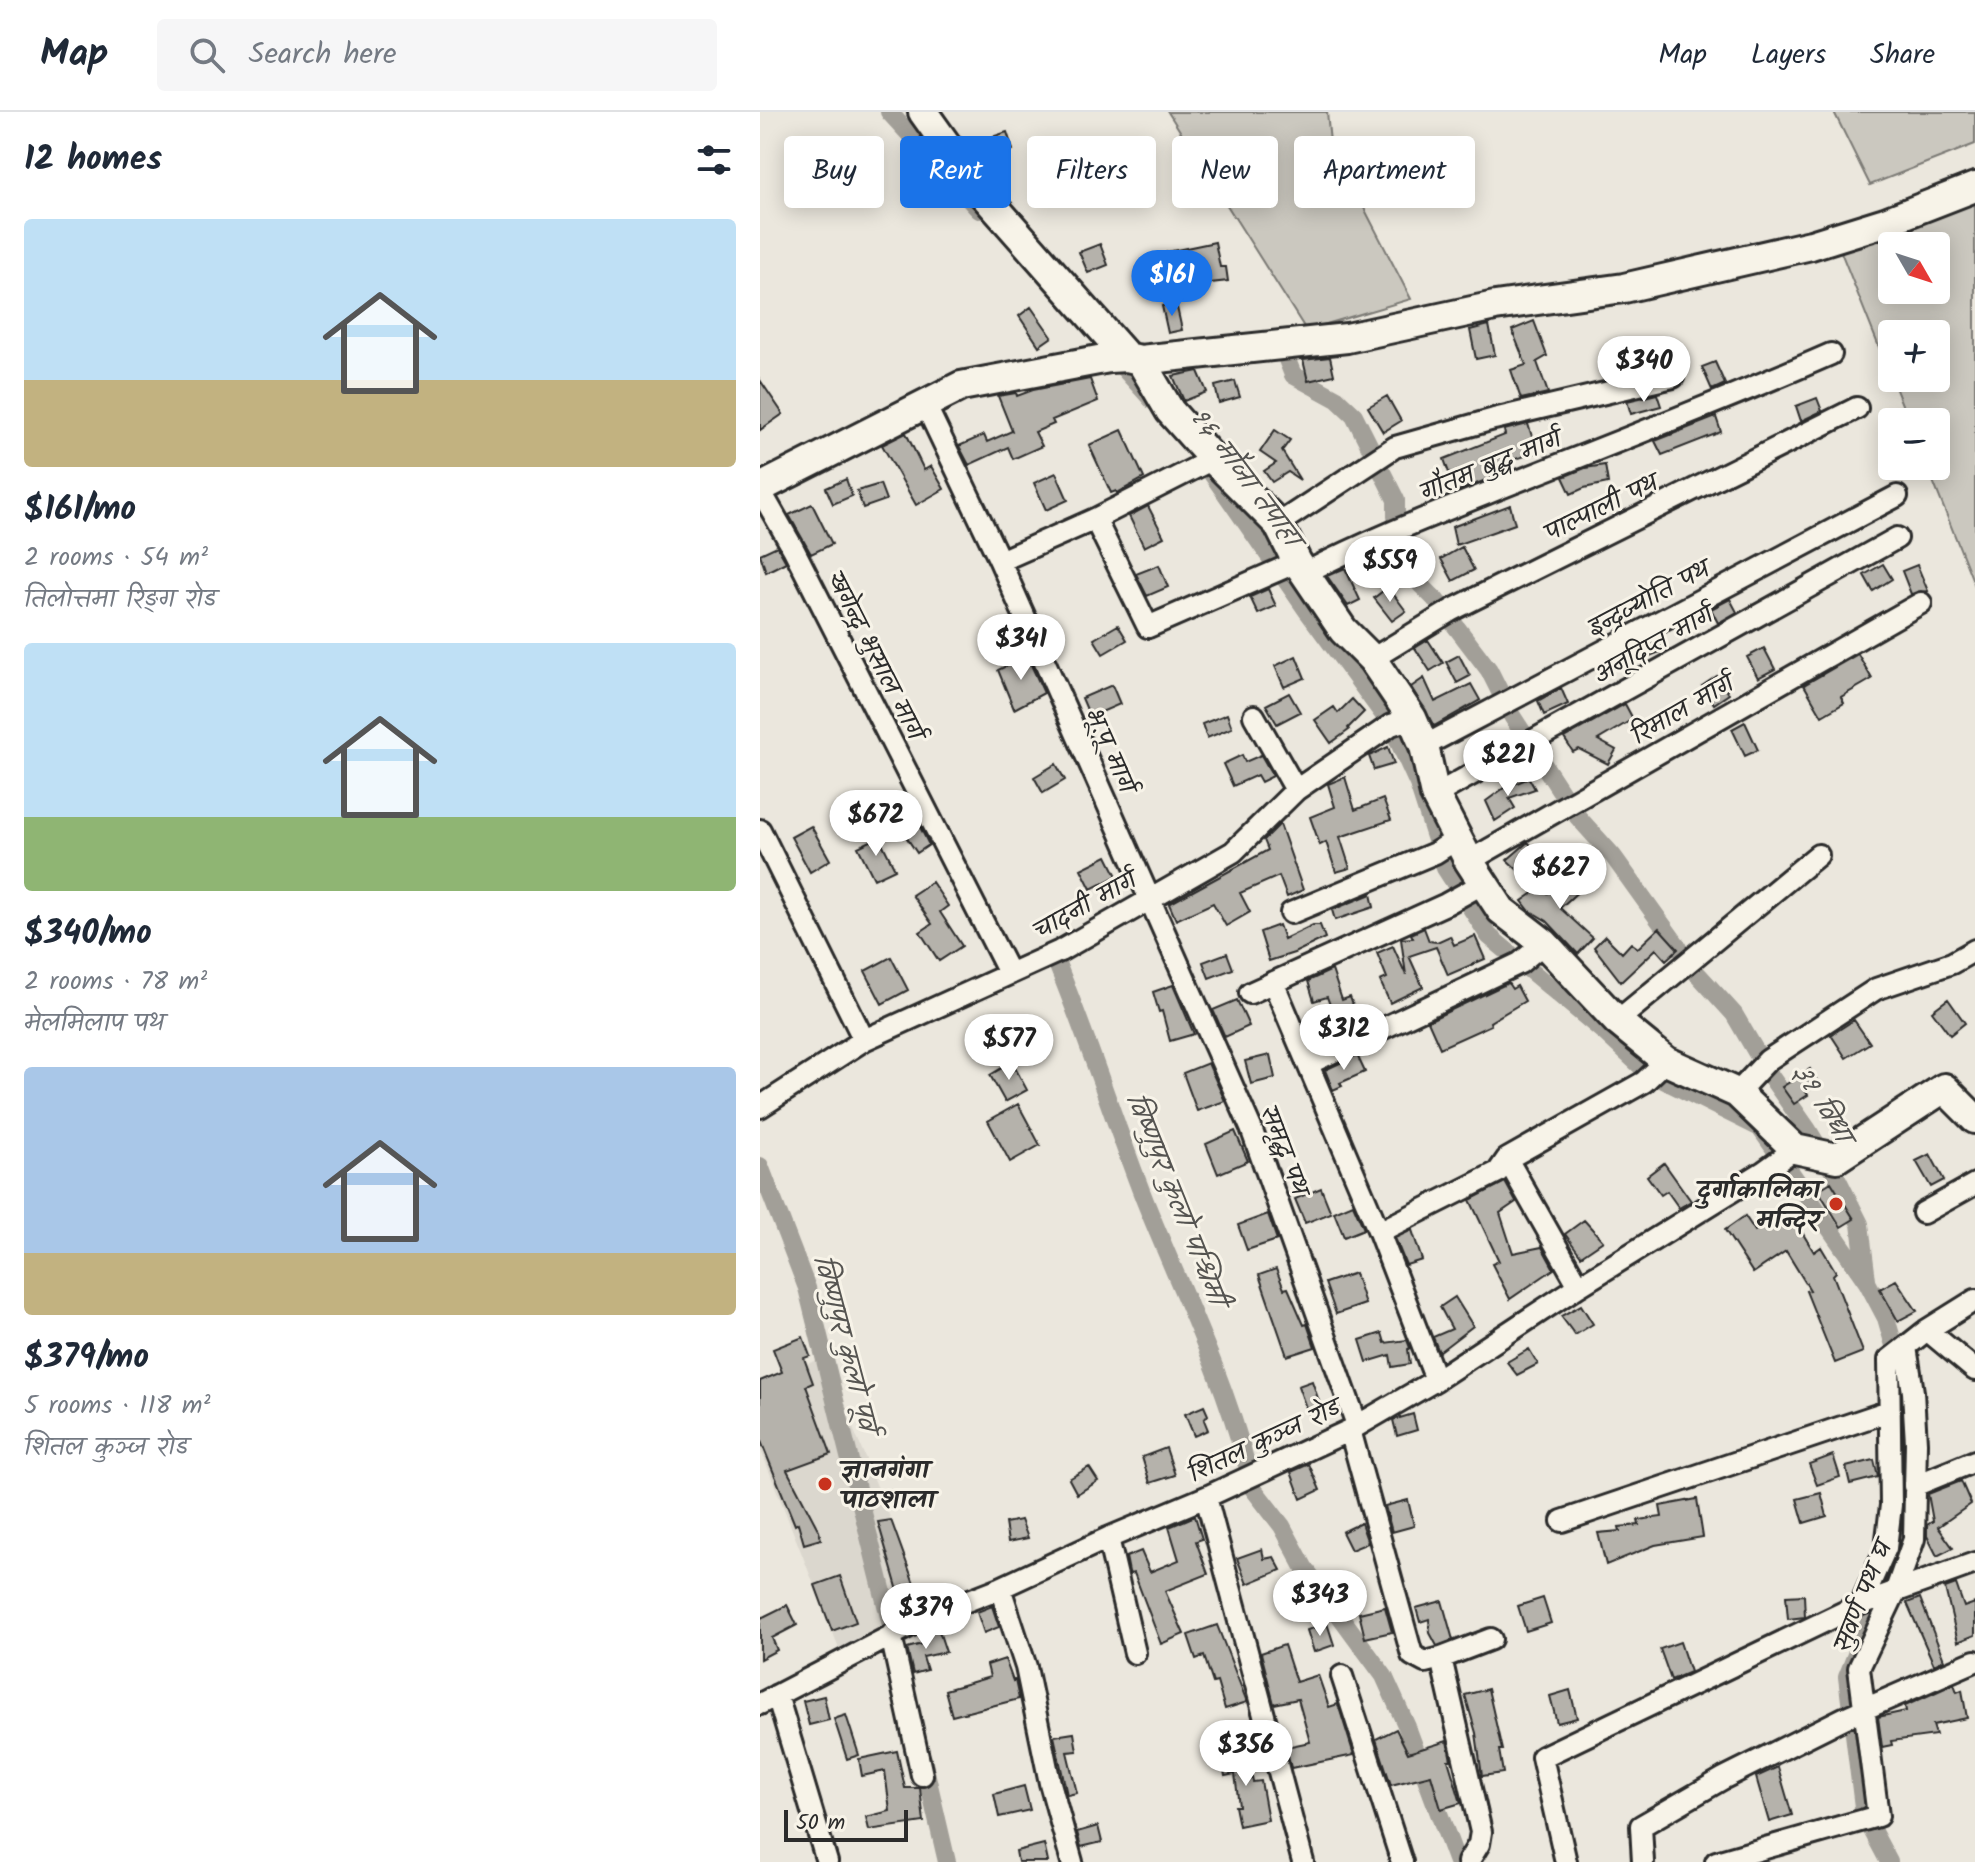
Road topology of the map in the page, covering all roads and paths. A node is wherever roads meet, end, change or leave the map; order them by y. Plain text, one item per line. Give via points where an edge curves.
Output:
1 (923, 112) edge
2 (1975, 187) edge
3 (1831, 354) dead end
4 (1125, 358) junction
5 (1673, 377) dead end
6 (925, 404) junction
7 (1857, 408) dead end
8 (1200, 465) junction
9 (760, 489) edge
10 (1897, 496) dead end
11 (1095, 519) junction
12 (1278, 524) junction
13 (1897, 538) dead end
14 (1000, 561) junction
15 (1291, 569) junction
16 (1921, 603) dead end
17 (1372, 659) junction
18 (1254, 716) dead end
19 (1412, 718) junction
20 (1424, 746) junction
21 (1296, 790) junction
22 (1435, 795) junction
23 (760, 830) edge
24 (1818, 855) dead end
25 (1461, 859) junction
26 (1151, 898) junction
27 (1291, 913) dead end
28 (1543, 944) junction
29 (1975, 950) edge
30 (1009, 973) junction
31 (1273, 982) junction
32 (1250, 993) dead end
33 (1617, 1021) junction
34 (864, 1040) junction
35 (1666, 1061) junction
36 (1308, 1064) junction
37 (1738, 1092) junction
38 (760, 1107) edge
39 (1975, 1119) edge
40 (1796, 1150) junction
41 (1507, 1159) junction
42 (1975, 1184) edge
43 (1923, 1213) dead end
44 (1379, 1232) junction
45 (1579, 1286) junction
46 (1975, 1300) edge
47 (1927, 1330) junction
48 (1906, 1347) junction
49 (1975, 1370) edge
50 (1436, 1380) junction
51 (1889, 1411) junction
52 (1354, 1428) junction
53 (1975, 1461) edge
54 (1914, 1486) junction
55 (1206, 1497) junction
56 (1562, 1521) dead end
57 (1108, 1538) junction
58 (1975, 1563) edge
59 (1000, 1588) junction
60 (1896, 1590) junction
61 (1861, 1604) junction
62 (891, 1635) junction
63 (1491, 1639) dead end
64 (1135, 1653) dead end
65 (1441, 1658) junction
66 (1975, 1661) edge
67 (1342, 1676) dead end
68 (769, 1700) edge
69 (1857, 1713) junction
70 (922, 1775) dead end
71 (827, 1862) edge
72 (1072, 1862) edge
73 (1303, 1862) edge
74 (1402, 1862) edge
75 (1468, 1862) edge
76 (1566, 1862) edge
77 (1643, 1862) edge
78 (1716, 1862) edge

1 - 4 street via 975,185
2 - 4 street via 1811,245 1624,288 1495,306 1347,338
3 - 15 street, गौतम बुद्ध मार्ग via 1348,551
4 - 6 street via 961,386
4 - 8 street via 1170,411
5 - 12 street via 1395,447
6 - 9 street
6 - 14 street, भू.पू मार्ग
7 - 17 street, पाल्पाली पथ via 1445,614
8 - 11 street
8 - 12 street
9 - 30 street, खगेन्द्र भुसाल मार्ग
10 - 20 street, इन्द्रज्योति पथ
11 - 14 street
11 - 15 street, गौतम बुद्ध मार्ग via 1148,627
12 - 15 street
13 - 22 street, अनूदिप्त मार्ग
14 - 26 street, भू.पू मार्ग
15 - 17 street
16 - 25 street, रिमाल मार्ग
17 - 19 street
18 - 21 street
19 - 20 street
19 - 21 street, चादनी मार्ग via 1391,725
20 - 22 street
21 - 26 street, चादनी मार्ग via 1233,852
22 - 25 street
23 - 34 street
24 - 33 street
25 - 27 street
25 - 28 street via 1501,910
25 - 31 street via 1446,904
26 - 30 street, चादनी मार्ग via 1060,951
26 - 52 street, समृद्ध पथ via 1251,1128
28 - 33 street
28 - 36 street via 1520,963
29 - 37 street via 1876,989 1768,1060
30 - 34 street, चादनी मार्ग
31 - 32 street
31 - 36 street
33 - 35 street
34 - 38 street, चादनी मार्ग
35 - 37 street
35 - 41 street via 1644,1082
36 - 44 street
37 - 40 street
39 - 40 street via 1944,1088 1837,1158
40 - 45 street, शितल कुञ्ज रोड
41 - 44 street via 1498,1172
41 - 45 street
42 - 43 street
44 - 50 street
45 - 50 street, शितल कुञ्ज रोड
46 - 47 street
47 - 48 street
47 - 49 street
48 - 51 street via 1889,1360
48 - 54 street, सुवर्ण पथ घ via 1914,1405
50 - 52 street, शितल कुञ्ज रोड
51 - 56 street
51 - 61 street via 1891,1505 1886,1548
52 - 55 street, शितल कुञ्ज रोड
52 - 65 street, समृद्ध पथ via 1412,1655 1425,1662
53 - 54 street
54 - 60 street, सुवर्ण पथ घ via 1914,1539
55 - 57 street, शितल कुञ्ज रोड
55 - 73 street
57 - 59 street, शितल कुञ्ज रोड
57 - 64 street
58 - 60 street
59 - 62 street, शितल कुञ्ज रोड
59 - 72 street via 1026,1667
60 - 61 street
60 - 69 street, सुवर्ण पथ घ via 1859,1668
61 - 76 street via 1542,1757
62 - 68 street, शितल कुञ्ज रोड
62 - 70 street
63 - 65 street
65 - 75 street via 1481,1832
66 - 69 street
67 - 74 street
68 - 71 street
69 - 77 street via 1724,1778 1641,1826
69 - 78 street, सुवर्ण पथ घ via 1868,1818

